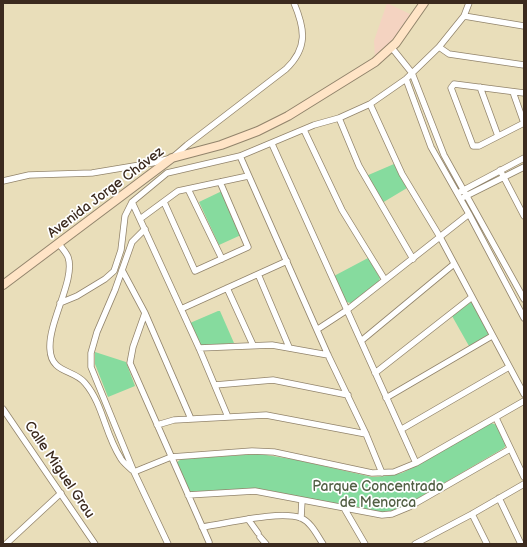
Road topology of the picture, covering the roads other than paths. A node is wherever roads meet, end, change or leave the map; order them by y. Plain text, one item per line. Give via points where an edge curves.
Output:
1 (294, 3) edge
2 (424, 3) edge
3 (469, 3) edge
4 (464, 16) junction
5 (524, 26) edge
6 (439, 47) junction
7 (392, 48) junction
8 (524, 65) edge
9 (412, 73) junction
10 (406, 79) junction
11 (480, 88) junction
12 (513, 92) junction
13 (524, 93) edge
14 (370, 104) junction
15 (339, 118) junction
16 (524, 123) edge
17 (304, 130) junction
18 (498, 136) junction
19 (272, 144) junction
20 (240, 156) junction
21 (172, 158) junction
22 (524, 158) edge
23 (524, 166) edge
24 (500, 170) junction
25 (248, 176) junction
26 (504, 178) junction
27 (3, 181) edge
28 (220, 182) junction
29 (188, 189) junction
30 (464, 190) junction
31 (457, 193) junction
32 (466, 196) junction
33 (460, 199) junction
34 (132, 202) junction
35 (164, 202) junction
36 (469, 214) junction
37 (524, 216) edge
38 (140, 219) junction
39 (145, 229) junction
40 (440, 237) junction
41 (59, 244) junction
42 (222, 259) junction
43 (412, 259) junction
44 (287, 261) junction
45 (454, 264) junction
46 (122, 270) junction
47 (258, 274) junction
48 (385, 280) junction
49 (3, 285) edge
50 (227, 288) junction
51 (472, 297) junction
52 (524, 299) edge
53 (60, 302) junction
54 (181, 308) junction
55 (347, 310) junction
56 (145, 313) junction
57 (524, 318) edge
58 (139, 327) junction
59 (151, 328) junction
60 (318, 329) junction
61 (492, 336) junction
62 (361, 341) junction
63 (252, 345) junction
64 (289, 347) junction
65 (199, 348) junction
66 (328, 355) junction
67 (509, 366) junction
68 (375, 373) junction
69 (215, 385) junction
70 (524, 394) edge
71 (348, 395) junction
72 (386, 398) junction
73 (524, 401) edge
74 (4, 412) edge
75 (228, 417) junction
76 (496, 418) junction
77 (191, 419) junction
78 (157, 425) junction
79 (402, 429) junction
80 (366, 434) junction
81 (510, 449) junction
82 (171, 457) junction
83 (416, 463) junction
84 (134, 472) junction
85 (382, 473) junction
86 (524, 477) edge
87 (524, 484) edge
88 (61, 493) junction
89 (188, 495) junction
90 (499, 498) junction
91 (302, 500) junction
92 (344, 508) junction
93 (472, 514) junction
94 (301, 518) junction
95 (248, 519) junction
96 (202, 527) junction
97 (209, 542) dead end
98 (6, 544) edge
99 (95, 544) edge
100 (168, 544) edge
101 (266, 544) edge
102 (322, 544) edge
103 (365, 544) edge
104 (415, 544) edge
105 (487, 544) edge
106 (521, 544) edge

1 - 21 street via 303,31 296,59
2 - 7 main road, Avenida Jorge Chávez
3 - 4 street
4 - 5 street
4 - 6 street
6 - 8 street via 449,54
6 - 9 street
7 - 9 street
7 - 21 main road, Avenida Jorge Chávez via 362,70 267,127 221,145
9 - 10 street
9 - 30 street via 437,142
10 - 14 street
10 - 31 street via 431,147
11 - 12 street
11 - 18 street
11 - 18 street via 454,84 452,92 473,146 477,147
12 - 13 street
12 - 16 street
14 - 15 street
14 - 40 street via 402,174
15 - 17 street
15 - 43 street via 359,166
16 - 18 street
17 - 19 street
17 - 48 street via 342,210
19 - 20 street
19 - 55 street
20 - 25 street
20 - 34 street via 167,172
21 - 27 street via 115,170 43,174
21 - 41 main road, Avenida Jorge Chávez
22 - 24 street
23 - 26 street
24 - 26 street
24 - 30 street
25 - 28 street
25 - 44 street
26 - 32 street
26 - 37 street
28 - 29 street
28 - 42 street via 248,247
29 - 35 street via 178,191
29 - 42 street
30 - 31 street
30 - 32 street
31 - 33 street
32 - 33 street
32 - 52 street
33 - 36 street
34 - 38 street
34 - 53 street via 125,216 121,250 114,271 77,296
35 - 38 street
35 - 42 street via 195,271
36 - 40 street
36 - 57 street
38 - 39 street
39 - 46 street via 132,242
39 - 54 street
40 - 43 street
40 - 45 street
41 - 49 main road, Avenida Jorge Chávez
41 - 53 street via 68,257 70,273
43 - 48 street
44 - 47 street
44 - 60 street
45 - 51 street
45 - 62 street
46 - 56 street
46 - 84 street via 91,353 92,367
47 - 50 street
47 - 64 street
48 - 55 street
50 - 54 street
50 - 63 street
51 - 61 street
51 - 68 street
53 - 84 street via 50,336 51,357 64,372 84,381 97,402 120,458
54 - 65 street
55 - 60 street
55 - 62 street
56 - 58 street
56 - 59 street
58 - 59 street
58 - 78 street via 130,363
59 - 77 street
60 - 66 street
61 - 67 street
61 - 72 street
62 - 68 street
63 - 64 street
63 - 65 street
64 - 66 street
65 - 69 street
66 - 71 street
67 - 70 street
67 - 79 street
68 - 72 street
69 - 71 street via 273,380
69 - 75 street
71 - 80 street
72 - 79 street
73 - 76 street
74 - 88 street, Calle Miguel Grau
75 - 77 street
75 - 80 street via 266,416
76 - 81 street
76 - 83 street
77 - 78 street
78 - 82 street
79 - 83 street
80 - 85 street
81 - 86 street
81 - 92 street via 409,507 392,514 382,515
82 - 84 street
82 - 85 street via 252,451 274,452
82 - 89 street
83 - 85 street via 394,472
84 - 100 street
87 - 90 street
88 - 98 street
88 - 99 street, Calle Miguel Grau
89 - 91 street via 255,491
89 - 96 street
90 - 93 street
90 - 106 street
91 - 92 street
91 - 94 street
92 - 103 street
93 - 104 street
93 - 105 street
94 - 95 street via 289,516
94 - 102 street via 309,523
95 - 96 street
95 - 101 street
96 - 97 street

